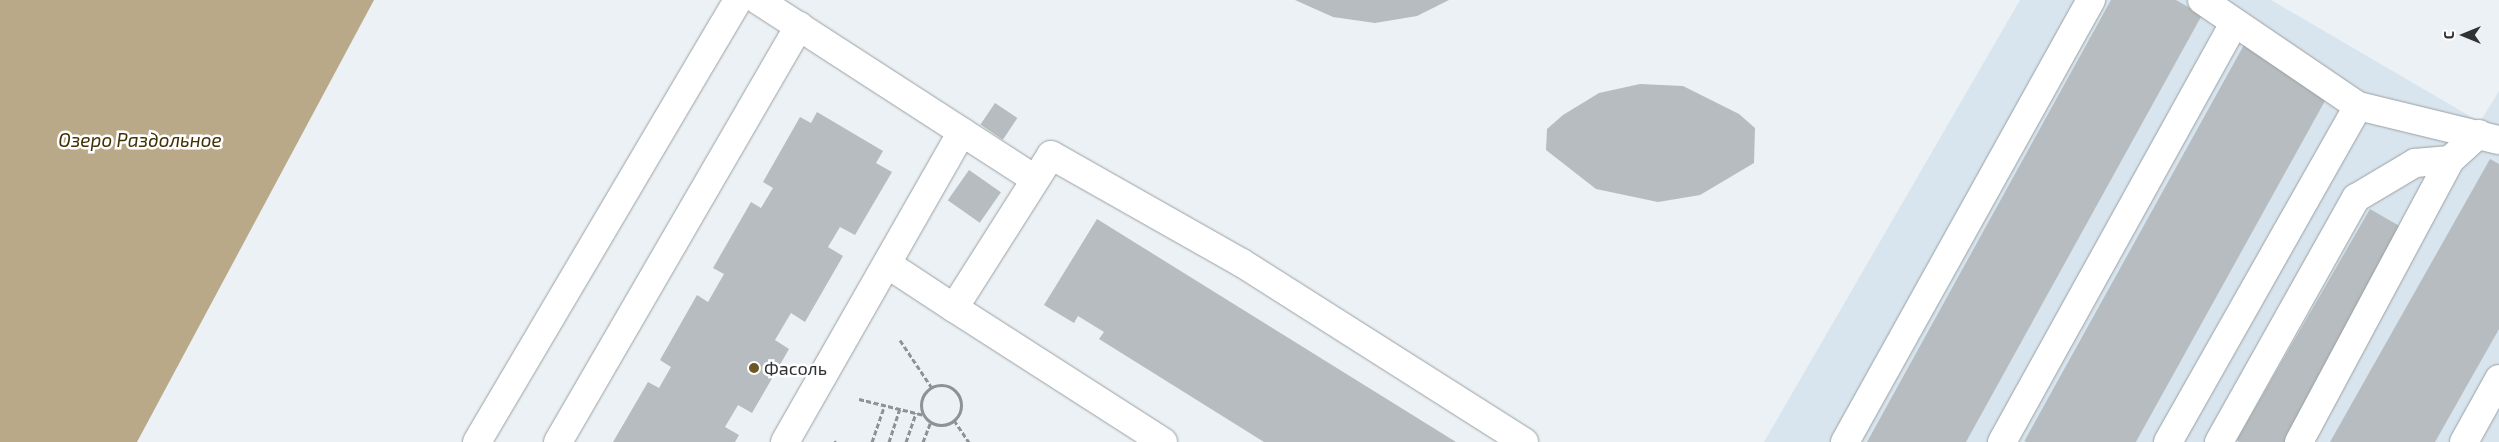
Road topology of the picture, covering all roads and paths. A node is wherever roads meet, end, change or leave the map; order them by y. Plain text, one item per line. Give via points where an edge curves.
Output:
1 (738, 0) edge
2 (758, 0) edge
3 (2091, 0) edge
4 (2202, 0) edge
5 (2233, 25) junction
6 (799, 26) junction
7 (2358, 106) junction
8 (962, 132) junction
9 (2489, 137) edge
10 (2450, 160) junction
11 (1033, 178) junction
12 (887, 264) junction
13 (954, 308) junction
14 (900, 340) dead end
15 (2499, 379) edge
16 (932, 388) junction
17 (859, 399) dead end
18 (885, 406) junction
19 (900, 409) junction
20 (916, 413) junction
21 (924, 415) junction
22 (954, 420) junction
23 (931, 421) junction
24 (1517, 440) edge
25 (477, 442) edge
26 (558, 442) edge
27 (785, 442) edge
28 (872, 442) edge
29 (889, 442) edge
30 (906, 442) edge
31 (923, 442) edge
32 (969, 442) edge
33 (1163, 442) edge
34 (1845, 442) edge
35 (2002, 442) edge
36 (2168, 442) edge
37 (2219, 442) edge
38 (2299, 442) edge
39 (2464, 442) edge

1 - 25 lane
2 - 6 lane
3 - 34 lane
4 - 5 lane
5 - 7 lane
5 - 35 lane
6 - 8 lane
6 - 26 lane
7 - 9 lane
7 - 36 lane
8 - 11 lane
8 - 12 lane
9 - 10 lane
10 - 37 lane via 2415,163 2356,198
10 - 38 lane
11 - 13 lane
11 - 24 lane via 1045,159 1059,156 1242,264
12 - 13 lane
12 - 27 lane
13 - 33 lane
14 - 16 path
15 - 39 lane
16 - 21 path via 922,398
16 - 22 path via 948,386 957,392 961,402
17 - 18 path
18 - 19 path
18 - 28 path
19 - 20 path
19 - 29 path
20 - 21 path
20 - 30 path
21 - 23 path
22 - 23 path via 944,425
22 - 32 path
23 - 31 path

